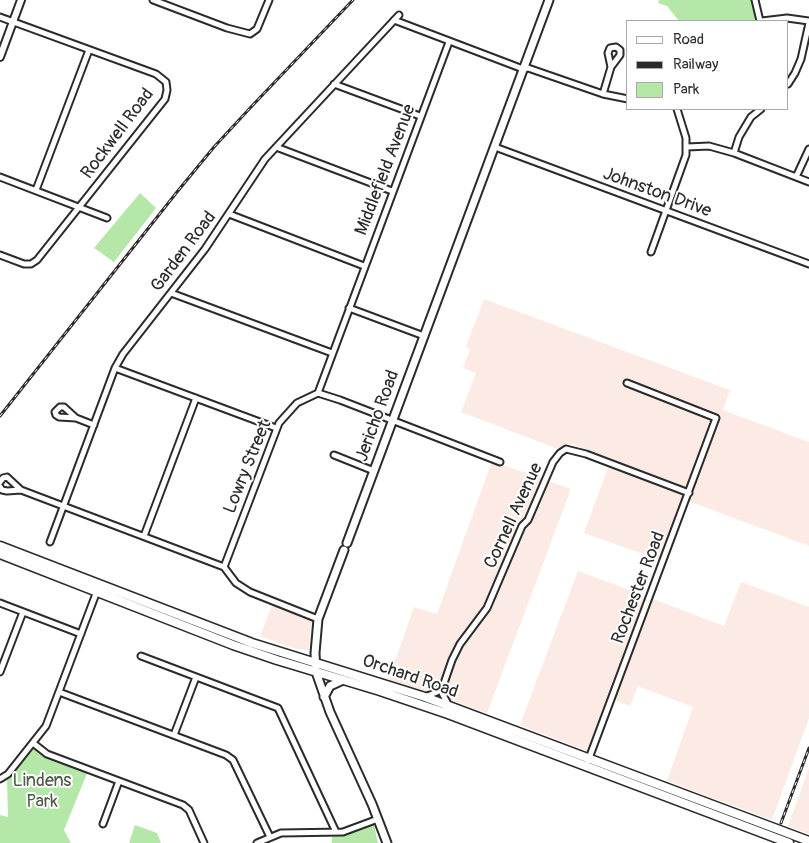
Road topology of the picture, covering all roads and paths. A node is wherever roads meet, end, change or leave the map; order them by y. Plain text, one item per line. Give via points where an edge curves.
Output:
1 (21, 0) edge
2 (153, 0) edge
3 (269, 0) edge
4 (549, 0) edge
5 (755, 0) edge
6 (399, 15) dead end
7 (0, 17) edge
8 (394, 20) junction
9 (761, 20) edge
10 (770, 20) edge
11 (13, 22) junction
12 (809, 22) edge
13 (449, 42) junction
14 (89, 50) junction
15 (0, 57) edge
16 (611, 67) dead end
17 (523, 69) junction
18 (789, 82) edge
19 (334, 84) junction
20 (603, 94) junction
21 (626, 99) edge
22 (677, 110) edge
23 (760, 110) edge
24 (420, 116) junction
25 (276, 147) junction
26 (495, 147) junction
27 (687, 147) junction
28 (809, 148) edge
29 (734, 153) junction
30 (0, 177) edge
31 (796, 177) junction
32 (809, 182) edge
33 (36, 190) junction
34 (392, 191) junction
35 (79, 207) junction
36 (667, 211) junction
37 (229, 214) junction
38 (107, 218) dead end
39 (651, 252) dead end
40 (0, 255) edge
41 (809, 264) edge
42 (364, 266) junction
43 (171, 293) junction
44 (349, 308) junction
45 (424, 336) junction
46 (332, 352) junction
47 (115, 368) junction
48 (627, 383) dead end
49 (318, 393) junction
50 (196, 398) junction
51 (76, 418) dead end
52 (392, 421) junction
53 (94, 425) junction
54 (276, 428) junction
55 (334, 455) dead end
56 (500, 462) dead end
57 (374, 470) junction
58 (0, 482) edge
59 (0, 486) edge
60 (20, 490) junction
61 (689, 494) junction
62 (63, 506) junction
63 (144, 536) junction
64 (50, 542) dead end
65 (0, 546) edge
66 (0, 554) edge
67 (224, 567) junction
68 (97, 591) junction
69 (0, 603) edge
70 (23, 612) junction
71 (318, 619) junction
72 (81, 634) junction
73 (141, 656) dead end
74 (315, 663) junction
75 (0, 670) edge
76 (316, 672) junction
77 (196, 677) junction
78 (343, 680) junction
79 (442, 684) junction
80 (60, 692) junction
81 (324, 697) junction
82 (425, 697) junction
83 (449, 706) junction
84 (174, 735) junction
85 (33, 743) junction
86 (587, 762) junction
87 (0, 779) edge
88 (119, 781) junction
89 (378, 819) junction
90 (103, 824) dead end
91 (336, 832) junction
92 (270, 837) junction
93 (809, 841) edge
94 (204, 843) edge
95 (257, 843) edge
96 (387, 843) edge
97 (788, 843) edge

1 - 11 street
2 - 3 street via 245,34 252,34 260,24
4 - 17 main road, Jericho Road
5 - 9 street
6 - 8 street, Garden Road
7 - 11 street, Rockwell Road
8 - 13 street
8 - 19 street, Garden Road
10 - 12 street via 787,18
11 - 14 street, Rockwell Road
11 - 15 street
12 - 18 street via 801,59
13 - 17 street
13 - 24 street, Middlefield Avenue
14 - 33 street
14 - 35 street, Rockwell Road via 156,74 166,82 167,94
16 - 20 street
17 - 20 street
17 - 26 main road, Jericho Road
19 - 24 street
19 - 25 street, Garden Road
20 - 21 street
22 - 27 street
23 - 29 street via 751,117 739,137
24 - 34 street, Middlefield Avenue
25 - 34 street
25 - 37 street, Garden Road
26 - 36 street, Johnston Drive
26 - 45 main road, Jericho Road
27 - 29 street via 709,146
27 - 36 street
28 - 31 street
29 - 31 street
30 - 33 street
31 - 32 street
33 - 35 street
34 - 42 street, Middlefield Avenue
35 - 38 street
35 - 40 street, Rockwell Road via 34,263 24,264
36 - 39 street
36 - 41 street, Johnston Drive
37 - 42 street
37 - 43 street, Garden Road
42 - 44 street, Middlefield Avenue
43 - 46 street
43 - 47 street, Garden Road
44 - 45 street
44 - 46 street
45 - 52 main road, Jericho Road
46 - 49 street
47 - 50 street
47 - 53 street, Garden Road
48 - 61 street, Rochester Road via 716,418
49 - 52 street
49 - 54 street, Lowry Street via 297,403
50 - 54 street
50 - 63 street
51 - 53 street
52 - 56 street
52 - 57 main road, Jericho Road
53 - 62 street, Garden Road
54 - 67 street, Lowry Street
55 - 57 street
57 - 71 main road, Jericho Road
58 - 60 street via 7,477
59 - 60 street via 2,490
60 - 62 street
61 - 79 street, Cornell Avenue via 586,454 566,449 560,453 528,520 522,526 488,606 460,644
61 - 86 street, Rochester Road
62 - 63 street
62 - 64 street, Garden Road
63 - 67 street
65 - 74 main road, Orchard Road via 234,637
66 - 68 main road, Orchard Road
67 - 71 street via 250,592
68 - 72 street
68 - 76 main road, Orchard Road via 234,645
69 - 70 street
70 - 72 street
70 - 75 street
71 - 74 main road, Jericho Road
72 - 80 street
73 - 77 street
74 - 76 main road, Jericho Road
74 - 82 main road, Orchard Road
76 - 78 main road, Orchard Road
76 - 81 main road, Jericho Road
77 - 84 street
77 - 91 street via 278,708
78 - 81 main road via 330,686
78 - 86 main road, Orchard Road
79 - 82 street, Cornell Avenue via 437,692
79 - 83 street via 442,693
80 - 84 street
80 - 85 street via 46,726
81 - 89 main road, Jericho Road
82 - 83 main road, Orchard Road
83 - 86 main road, Orchard Road
84 - 92 street via 233,760
85 - 87 street via 8,774
85 - 88 street via 47,754
86 - 93 main road, Orchard Road
86 - 97 main road, Orchard Road
88 - 90 street
88 - 94 street via 183,805 189,810
89 - 91 street
89 - 96 main road, Jericho Road
91 - 92 street via 280,833
92 - 95 street

